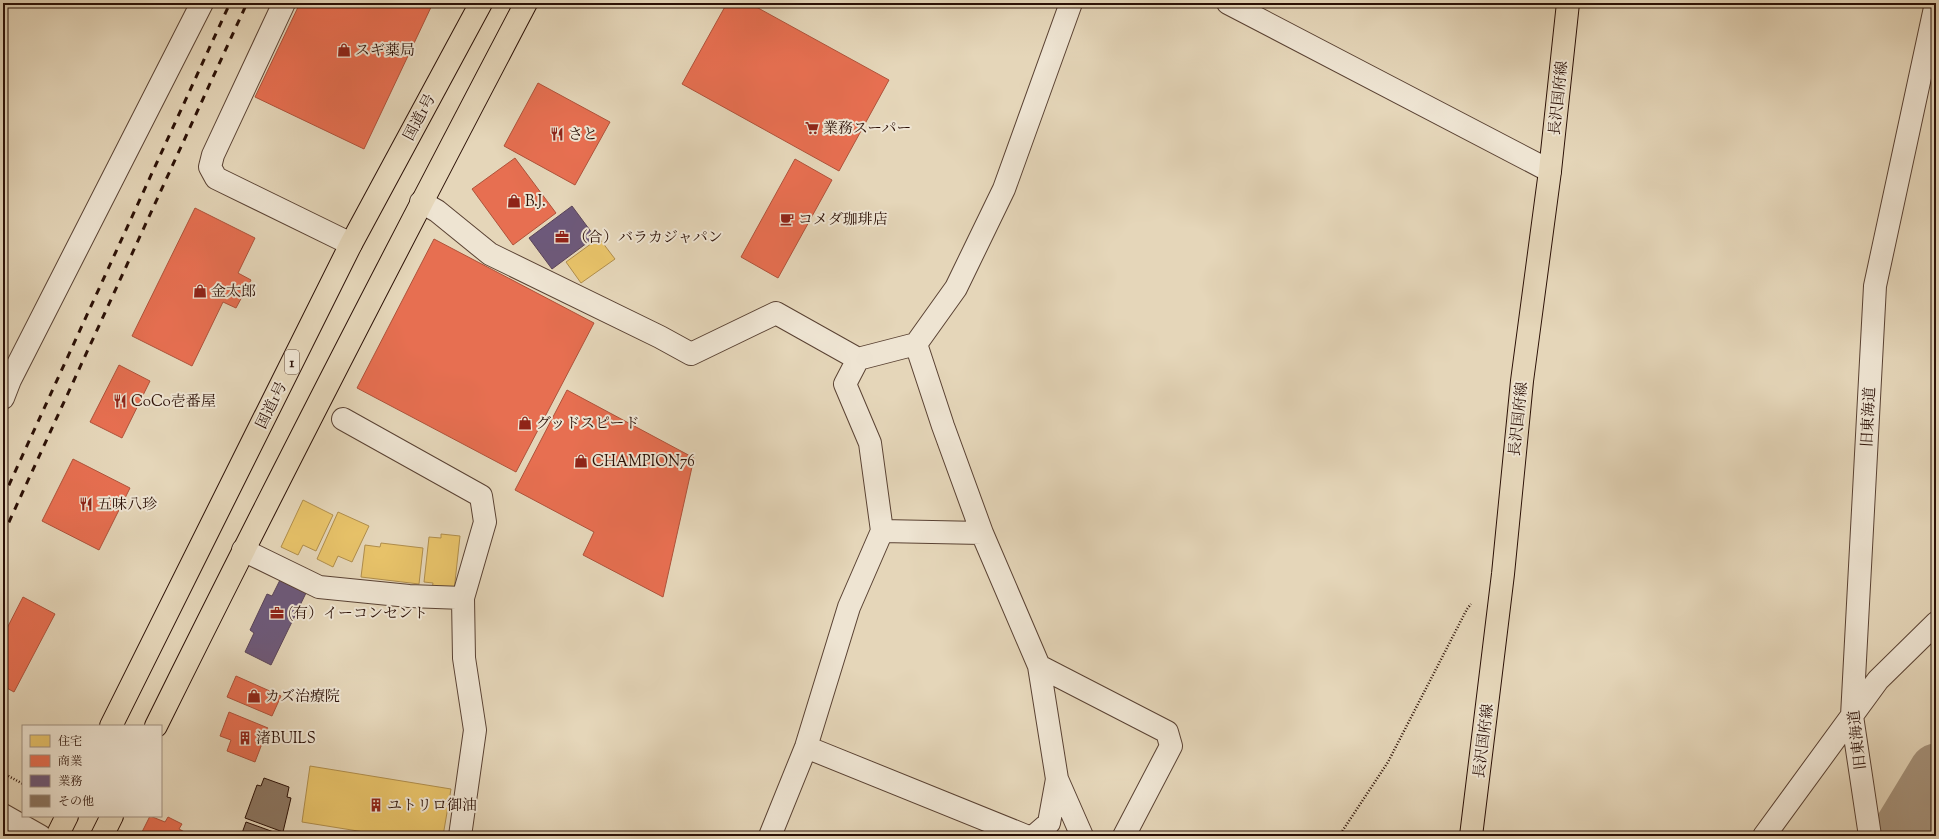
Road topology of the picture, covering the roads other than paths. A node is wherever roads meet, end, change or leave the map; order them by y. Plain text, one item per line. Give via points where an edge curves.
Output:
1 (202, 3) edge
2 (284, 3) edge
3 (481, 3) edge
4 (526, 3) edge
5 (1071, 3) edge
6 (1228, 3) edge
7 (1568, 3) edge
8 (1936, 3) edge
9 (1550, 171) junction
10 (421, 202) junction
11 (351, 244) junction
12 (916, 344) junction
13 (858, 359) junction
14 (5, 385) edge
15 (343, 419) dead end
16 (882, 531) junction
17 (982, 533) junction
18 (243, 550) junction
19 (463, 598) junction
20 (1936, 623) edge
21 (1039, 666) junction
22 (1852, 716) junction
23 (111, 725) edge
24 (156, 725) edge
25 (806, 747) junction
26 (1056, 779) junction
27 (3, 815) edge
28 (66, 817) edge
29 (112, 817) edge
30 (40, 836) edge
31 (57, 836) edge
32 (102, 836) edge
33 (460, 836) edge
34 (770, 836) edge
35 (1026, 836) edge
36 (1034, 836) edge
37 (1082, 836) edge
38 (1124, 836) edge
39 (1471, 836) edge
40 (1764, 836) edge
41 (1870, 836) edge

1 - 14 street
2 - 11 street via 213,154 210,167 216,178
3 - 11 main road, 国道1号 / 1
4 - 10 main road
5 - 12 street via 1004,189 956,288
6 - 9 street
7 - 9 main road, 長沢国府線
8 - 22 street, 旧東海道 via 1875,286
9 - 39 main road, 長沢国府線 via 1522,381 1503,574
10 - 13 street via 437,211 490,254 690,354 776,313
10 - 18 main road
11 - 23 main road, 国道1号 / 1
12 - 13 street
12 - 17 street
13 - 16 street via 846,384 870,443
15 - 19 street via 481,496 485,522
16 - 17 street
16 - 25 street via 849,607
17 - 21 street
18 - 19 street via 320,587 409,596
18 - 24 main road
19 - 33 street via 464,658 475,730
20 - 22 street via 1878,680
21 - 26 street
21 - 38 street via 1167,732 1171,746
22 - 40 street
22 - 41 street, 旧東海道
25 - 34 street
25 - 35 street
26 - 36 street via 1049,823
26 - 37 street
27 - 30 street
28 - 31 main road
29 - 32 main road

